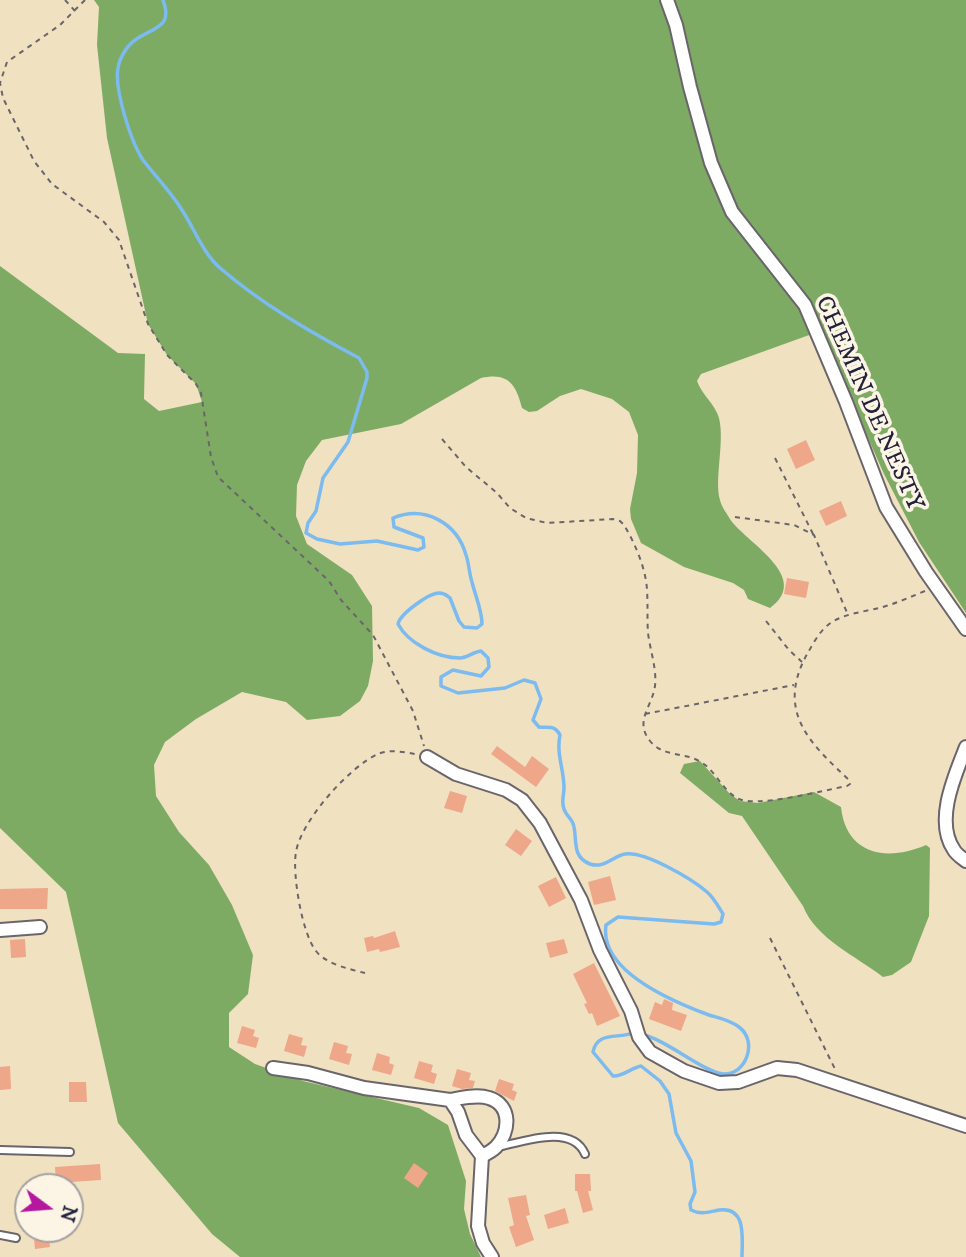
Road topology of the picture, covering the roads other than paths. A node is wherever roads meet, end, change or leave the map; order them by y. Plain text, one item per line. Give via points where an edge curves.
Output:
1 (667, 0) edge
2 (966, 629) edge
3 (966, 747) edge
4 (427, 757) road end
5 (966, 861) edge
6 (40, 928) dead end
7 (0, 930) edge
8 (274, 1068) dead end
9 (450, 1100) junction
10 (966, 1126) edge
11 (496, 1147) junction
12 (0, 1150) edge
13 (70, 1152) dead end
14 (585, 1154) dead end
15 (482, 1156) junction
16 (492, 1257) edge

1 - 2 street, CHEMIN DE NESTY via 711,163 732,212 805,304 887,507
3 - 5 street via 946,811 954,850
4 - 10 street via 456,774 506,790 522,800 540,822 582,900 600,950 650,1052 719,1083 738,1082 777,1068 797,1070
6 - 7 street
8 - 9 street via 364,1088
9 - 11 street via 489,1098 502,1106 506,1128
9 - 15 street
11 - 14 lane via 549,1136 576,1142
11 - 15 street
12 - 13 lane
15 - 16 street via 478,1226

